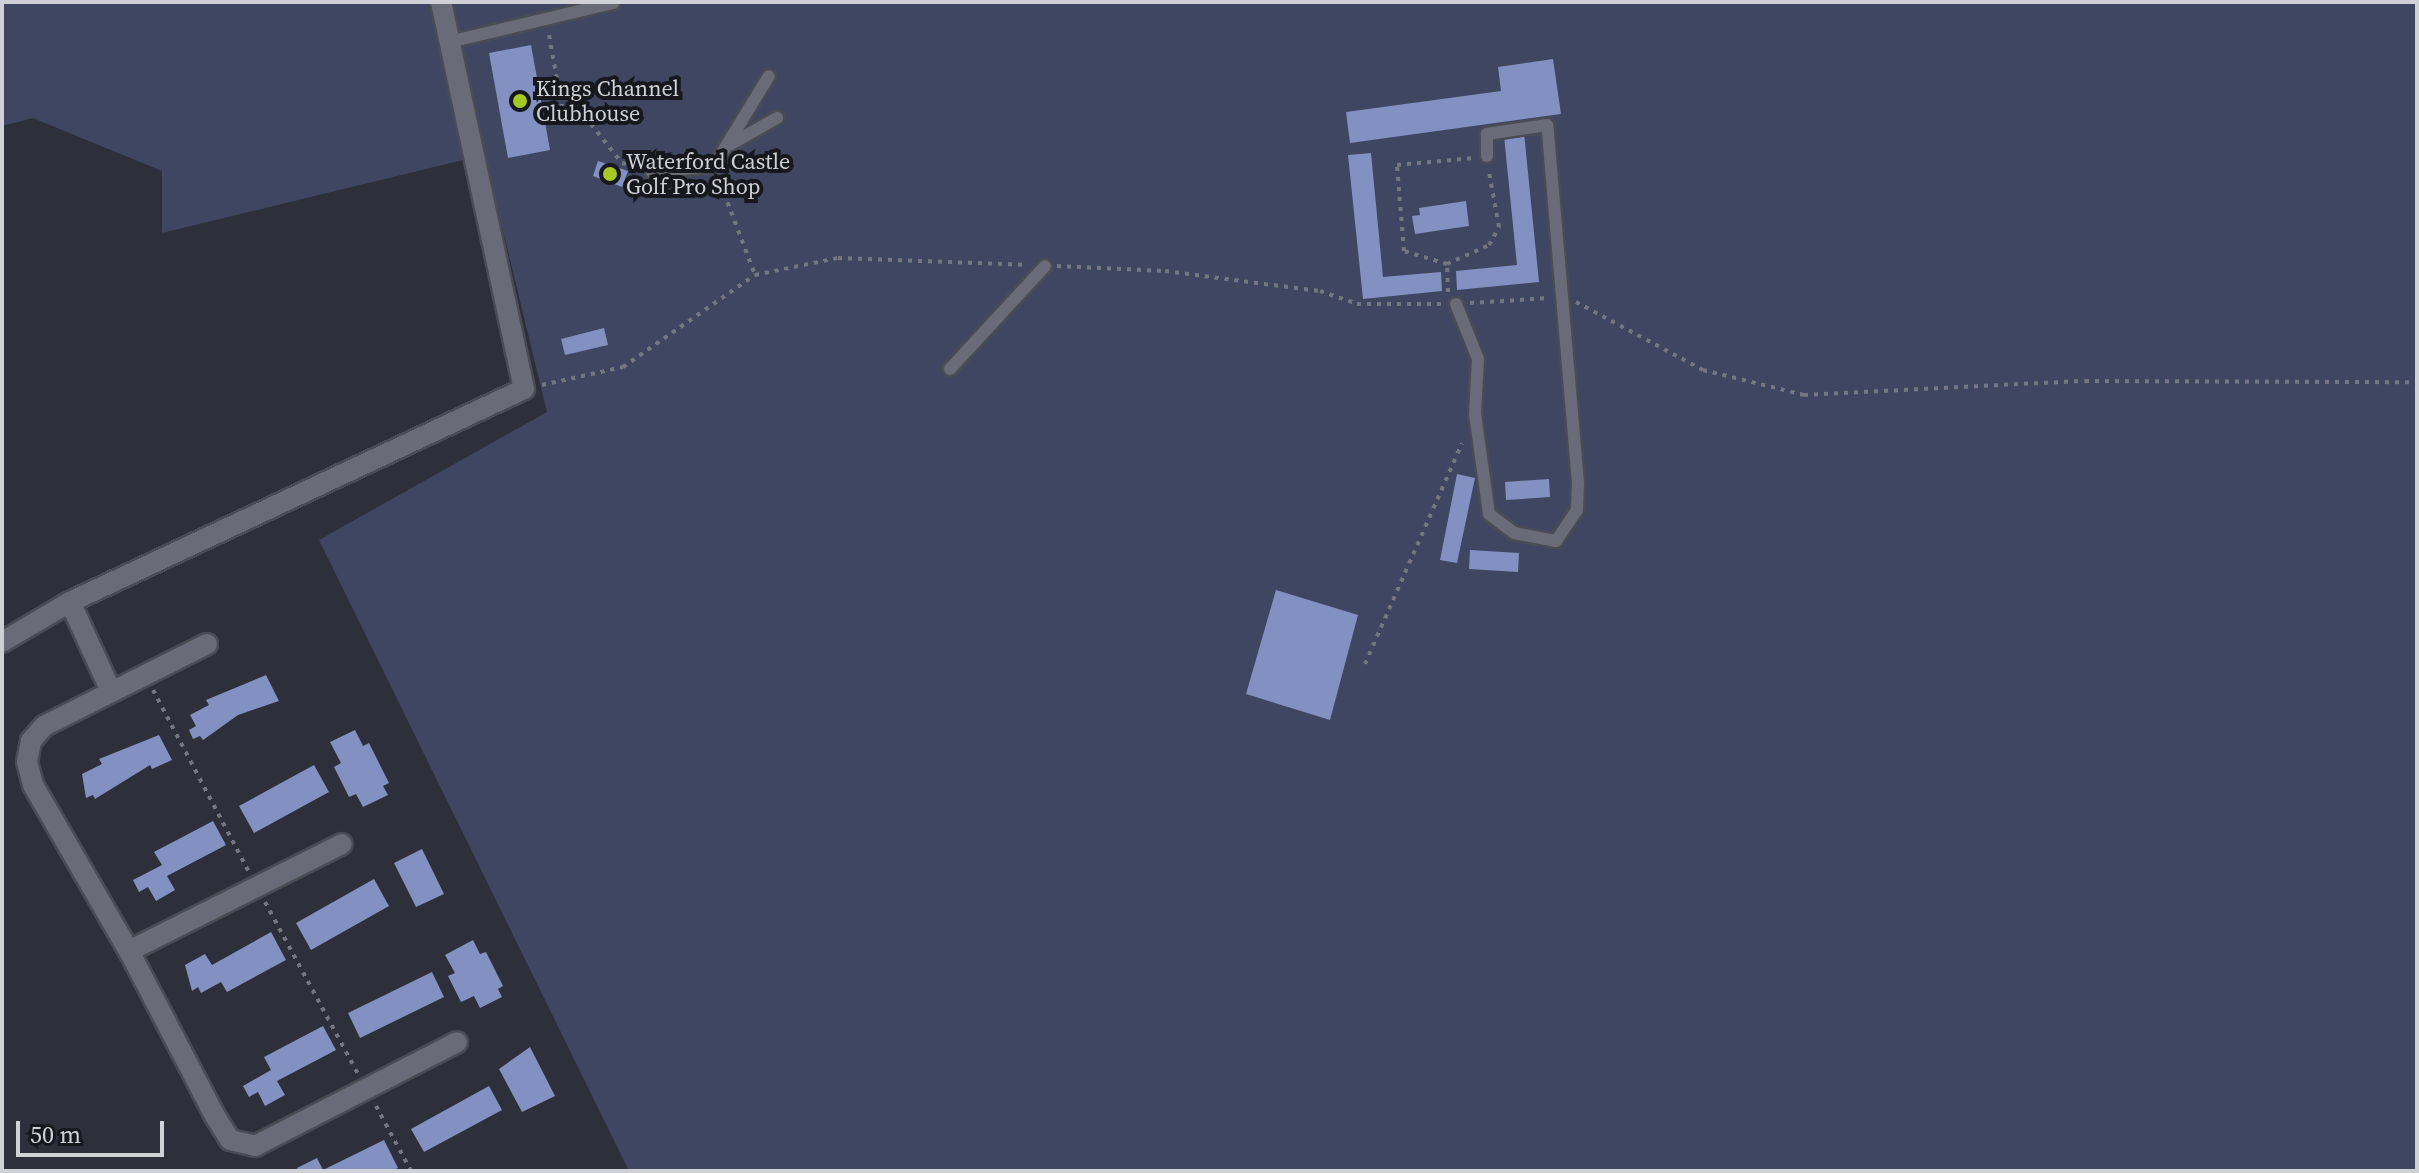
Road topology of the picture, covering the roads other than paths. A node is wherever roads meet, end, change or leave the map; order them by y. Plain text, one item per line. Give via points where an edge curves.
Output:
1 (441, 2) edge
2 (613, 3) edge
3 (449, 42) junction
4 (769, 76) dead end
5 (777, 118) dead end
6 (726, 149) junction
7 (1487, 156) road end
8 (652, 172) road end
9 (1045, 266) road end
10 (1456, 304) road end
11 (950, 369) dead end
12 (70, 602) junction
13 (2, 642) edge
14 (207, 644) dead end
15 (111, 691) junction
16 (342, 844) dead end
17 (129, 951) junction
18 (457, 1042) dead end

1 - 3 street
2 - 3 lane
3 - 12 street via 524,389
4 - 6 lane
5 - 6 lane via 739,135
6 - 8 lane via 714,166
7 - 10 lane via 1487,134 1547,125 1565,296 1577,510 1556,541 1514,533 1489,514 1475,414 1478,359
9 - 11 lane
12 - 13 street
12 - 15 street
14 - 15 street
15 - 17 street via 44,726 31,741 27,762 33,785
16 - 17 street
17 - 18 street via 230,1140 255,1146

